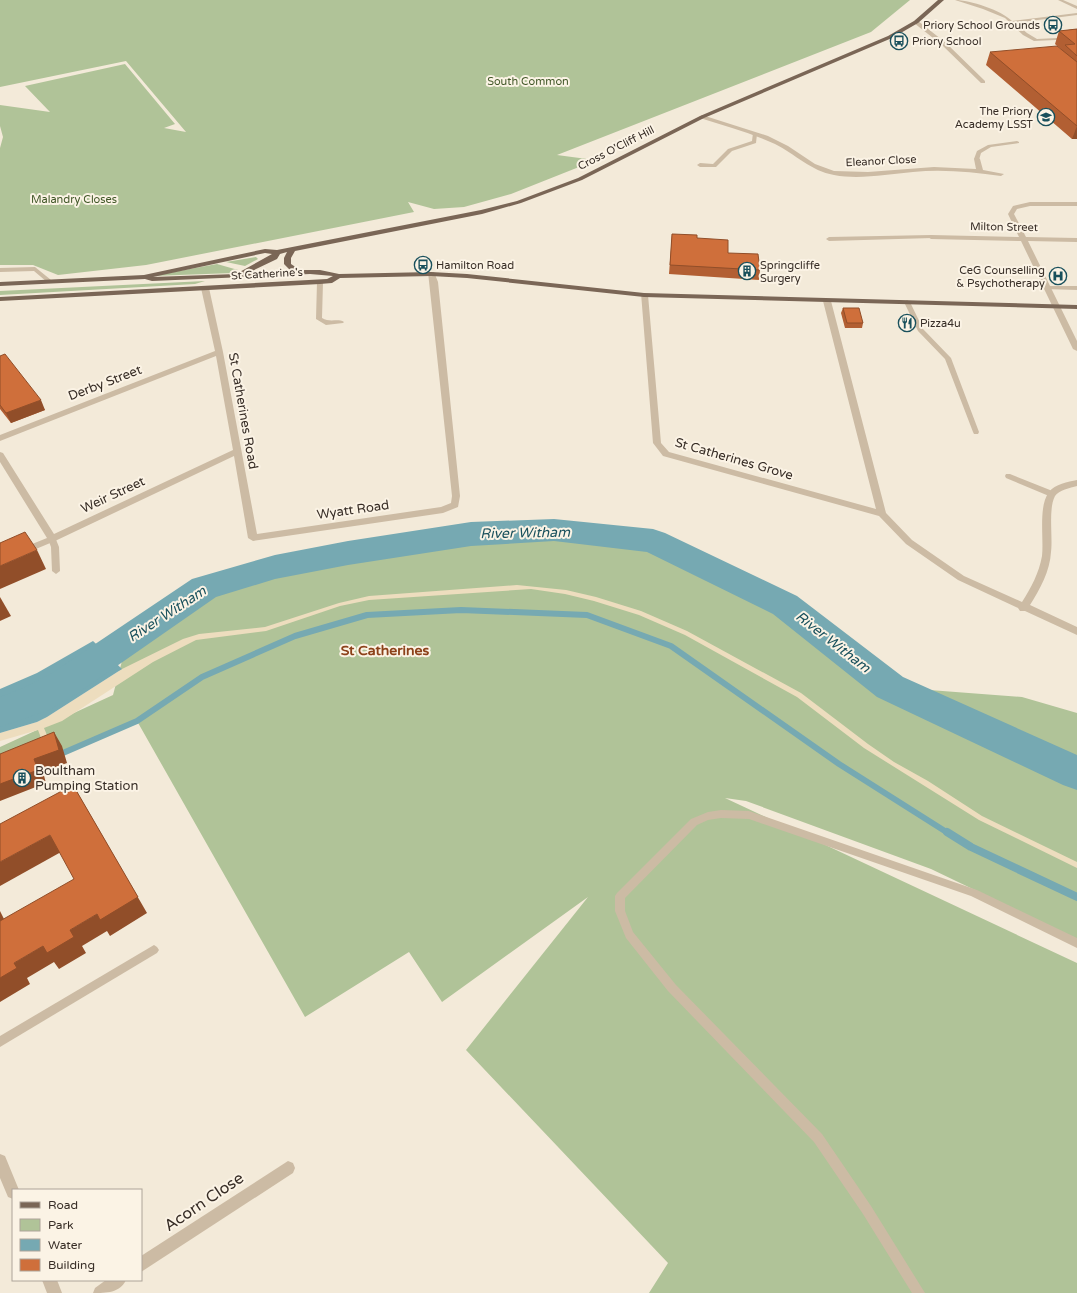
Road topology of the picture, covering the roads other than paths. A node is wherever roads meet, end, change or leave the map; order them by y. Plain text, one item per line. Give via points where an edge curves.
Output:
1 (941, 0) edge
2 (957, 0) edge
3 (1060, 0) edge
4 (1077, 8) edge
5 (1077, 14) edge
6 (916, 22) junction
7 (1011, 22) junction
8 (1077, 38) edge
9 (1036, 40) junction
10 (1042, 45) dead end
11 (983, 82) dead end
12 (702, 117) junction
13 (755, 134) junction
14 (1017, 142) dead end
15 (977, 159) joint
16 (700, 165) dead end
17 (980, 171) junction
18 (1001, 174) dead end
19 (1077, 204) edge
20 (931, 237) joint
21 (829, 239) dead end
22 (1023, 239) junction
23 (1077, 240) edge
24 (292, 249) junction
25 (277, 252) junction
26 (0, 270) edge
27 (300, 273) junction
28 (431, 274) junction
29 (237, 276) junction
30 (339, 276) junction
31 (145, 277) junction
32 (49, 281) junction
33 (320, 282) junction
34 (0, 284) edge
35 (209, 288) junction
36 (1047, 288) junction
37 (1077, 288) edge
38 (644, 295) junction
39 (0, 299) edge
40 (826, 301) junction
41 (907, 302) junction
42 (1056, 307) junction
43 (1077, 307) edge
44 (341, 322) dead end
45 (1077, 349) edge
46 (219, 352) junction
47 (976, 432) dead end
48 (0, 438) edge
49 (237, 451) junction
50 (0, 455) edge
51 (1008, 476) dead end
52 (1077, 483) edge
53 (1052, 494) junction
54 (882, 514) junction
55 (253, 538) joint
56 (52, 539) junction
57 (0, 561) edge
58 (56, 571) dead end
59 (1023, 608) junction
60 (1077, 631) edge
61 (1077, 943) edge
62 (154, 950) dead end
63 (0, 1042) edge
64 (0, 1161) edge
65 (288, 1168) dead end
66 (12, 1190) edge
67 (142, 1265) edge
68 (49, 1281) edge
69 (118, 1281) edge
70 (55, 1293) edge
71 (100, 1293) edge
72 (919, 1293) edge

1 - 6 main road, Cross O'Cliff Hill
2 - 7 lane via 984,8 1006,17
3 - 4 lane
5 - 7 lane
6 - 11 lane via 944,44
6 - 12 main road, Cross O'Cliff Hill via 857,52
7 - 9 lane
8 - 9 lane
9 - 10 lane
12 - 13 street, Eleanor Close
12 - 24 main road, Cross O'Cliff Hill via 580,179 545,193 482,212
13 - 16 lane via 754,142 730,150 714,166
13 - 17 street, Eleanor Close via 786,148 810,165 834,173 860,174 926,169
14 - 15 lane via 990,146 979,152
15 - 17 street
17 - 18 street, Eleanor Close
19 - 22 street via 1030,204 1015,207 1011,214
20 - 21 lane
20 - 22 street, Milton Street
22 - 23 street, Milton Street
22 - 36 street
24 - 25 main road, Cross O'Cliff Hill
24 - 27 main road via 287,262
25 - 29 main road via 274,257
25 - 31 main road, St Catherine's via 265,251 220,259
26 - 32 lane via 35,269
27 - 29 main road, St Catherine's
27 - 30 main road, St Catherine's via 329,272
28 - 30 main road
28 - 38 main road
28 - 55 street, Wyatt Road via 434,282 455,505 443,510
29 - 31 main road, St Catherine's via 152,279
29 - 35 main road
30 - 33 main road, St Catherine's
31 - 32 main road, St Catherine's
32 - 34 main road, St Catherine's
33 - 35 main road, St Catherine's
33 - 44 lane via 319,319 326,323
35 - 39 main road, St Catherine's
35 - 46 street, St Catherines Road
36 - 37 lane
36 - 42 street
38 - 40 main road
38 - 54 street, St Catherines Grove via 657,443 666,454
40 - 41 main road
40 - 54 street
41 - 42 main road
41 - 47 lane via 920,330 948,358
42 - 43 main road
42 - 45 street
46 - 48 street, Derby Street
46 - 49 street, St Catherines Road
49 - 55 street, St Catherines Road
49 - 56 street, Weir Street
50 - 56 street
51 - 53 lane
52 - 53 street via 1065,485
53 - 59 street via 1046,558 1038,586
54 - 59 street, St Catherines Grove via 910,542 961,578
56 - 57 street, Weir Street
56 - 58 lane
59 - 60 street, St Catherines Grove
61 - 72 lane via 974,893 750,815 726,812 707,815 694,822 620,896 620,911 629,935 672,988 818,1138
62 - 63 lane
64 - 66 street
65 - 67 street, Acorn Close
68 - 70 street
69 - 71 street

